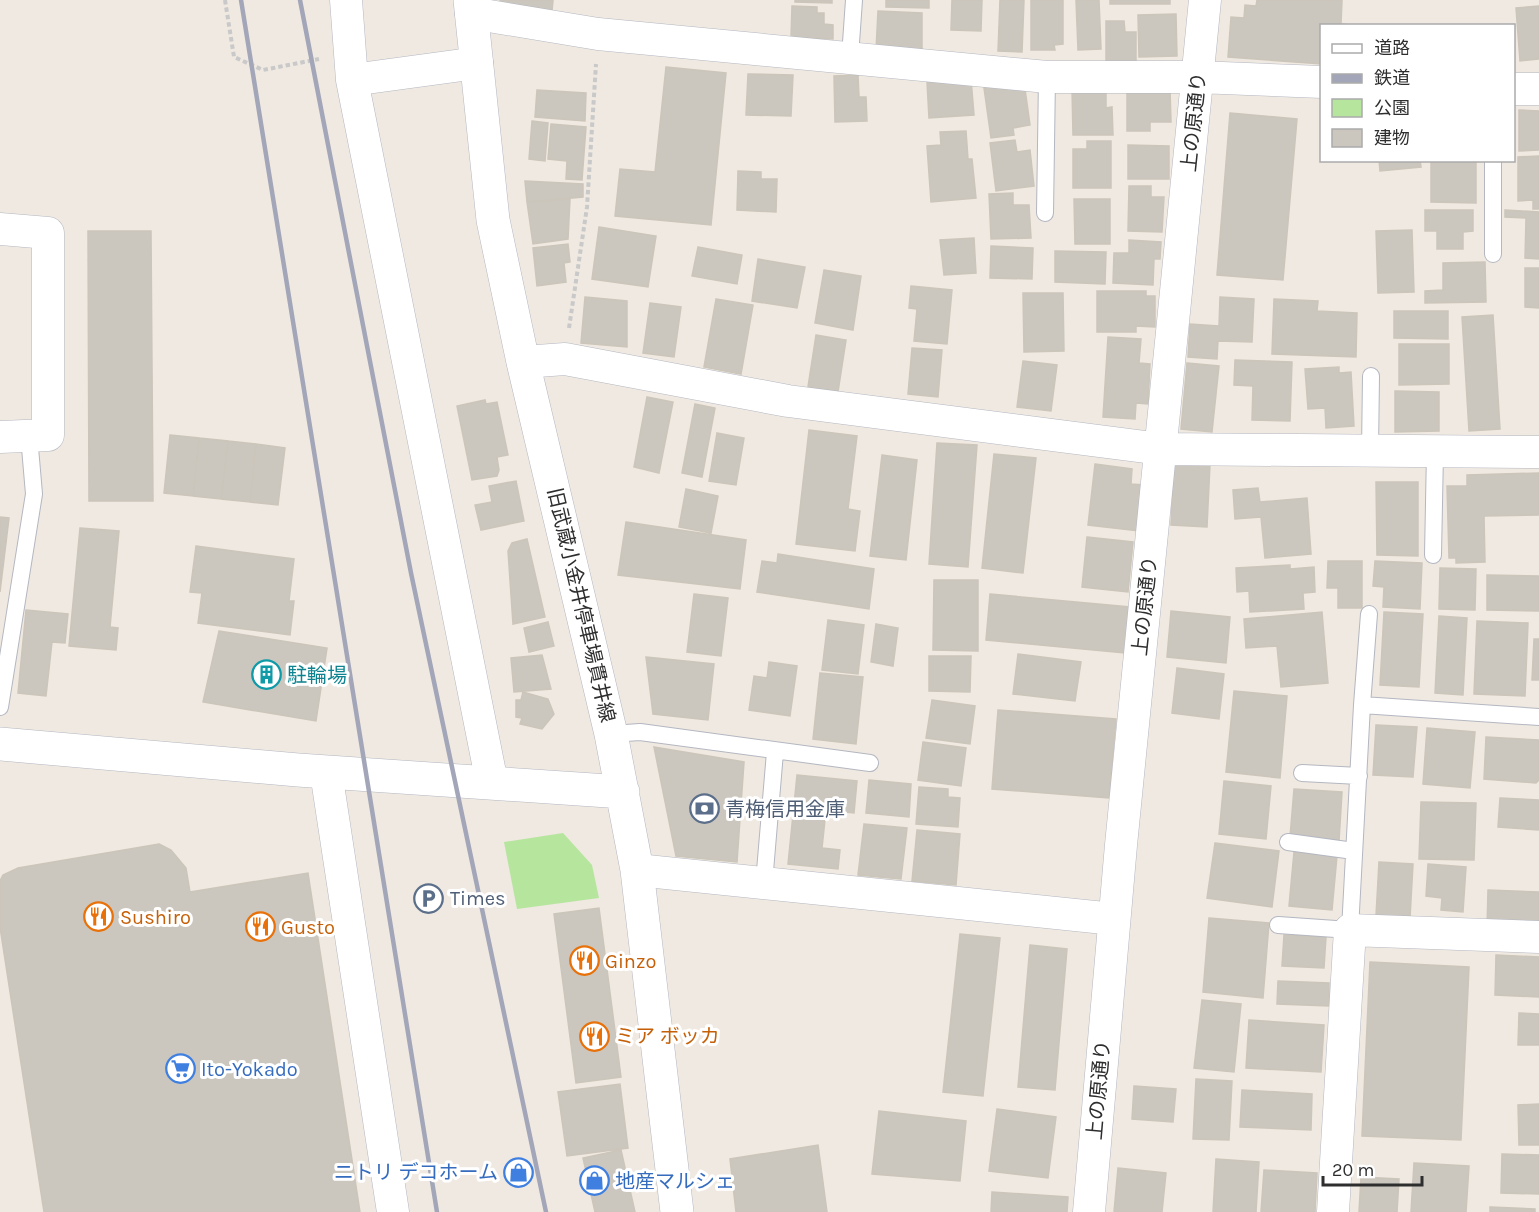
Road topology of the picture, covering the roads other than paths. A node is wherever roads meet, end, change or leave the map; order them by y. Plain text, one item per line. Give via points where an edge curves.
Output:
1 (346, 0) edge
2 (854, 0) edge
3 (1205, 0) edge
4 (471, 7) edge
5 (850, 57) junction
6 (477, 63) junction
7 (350, 66) junction
8 (1047, 77) junction
9 (1198, 77) junction
10 (1320, 82) edge
11 (1515, 89) edge
12 (1539, 89) edge
13 (1493, 162) edge
14 (1045, 213) dead end
15 (0, 230) edge
16 (1492, 254) dead end
17 (523, 362) junction
18 (1371, 376) dead end
19 (14, 436) edge
20 (1161, 449) junction
21 (1370, 451) junction
22 (1435, 452) junction
23 (1539, 452) edge
24 (1434, 555) dead end
25 (1369, 614) dead end
26 (1362, 705) junction
27 (0, 707) edge
28 (1539, 717) edge
29 (611, 734) junction
30 (0, 744) edge
31 (775, 752) junction
32 (870, 763) dead end
33 (326, 772) junction
34 (1302, 772) dead end
35 (1359, 776) junction
36 (492, 783) junction
37 (623, 792) junction
38 (1288, 842) dead end
39 (1354, 851) junction
40 (637, 870) junction
41 (764, 883) junction
42 (1114, 919) junction
43 (1278, 925) dead end
44 (1350, 930) junction
45 (1539, 937) edge
46 (393, 1212) edge
47 (677, 1212) edge
48 (1089, 1212) edge
49 (1333, 1212) edge

1 - 7 street
2 - 5 lane
3 - 9 street, 上の原通り
4 - 5 street via 598,34
4 - 6 street, 旧武蔵小金井停車場貫井線
5 - 8 street
6 - 7 street
6 - 17 street, 旧武蔵小金井停車場貫井線 via 493,220
7 - 36 street
8 - 9 street
8 - 14 lane
9 - 10 street
9 - 20 street, 上の原通り
11 - 12 street
13 - 16 lane
15 - 19 street via 48,232 48,435
17 - 20 street via 565,359 788,401
17 - 29 street, 旧武蔵小金井停車場貫井線
18 - 21 lane
19 - 27 lane via 34,494
20 - 21 street
20 - 42 street, 上の原通り
21 - 22 street
22 - 23 street
22 - 24 lane
25 - 26 lane
26 - 28 lane
26 - 35 lane
29 - 31 lane via 640,732
29 - 37 street, 旧武蔵小金井停車場貫井線
30 - 33 street
31 - 32 lane
31 - 41 lane
33 - 36 street
33 - 46 street
34 - 35 lane
35 - 39 lane
36 - 37 street
37 - 40 street, 旧武蔵小金井停車場貫井線
38 - 39 lane
39 - 44 lane
40 - 41 street
40 - 47 street, 旧武蔵小金井停車場貫井線
41 - 42 street
42 - 48 street, 上の原通り
43 - 44 lane
44 - 45 street
44 - 49 street

